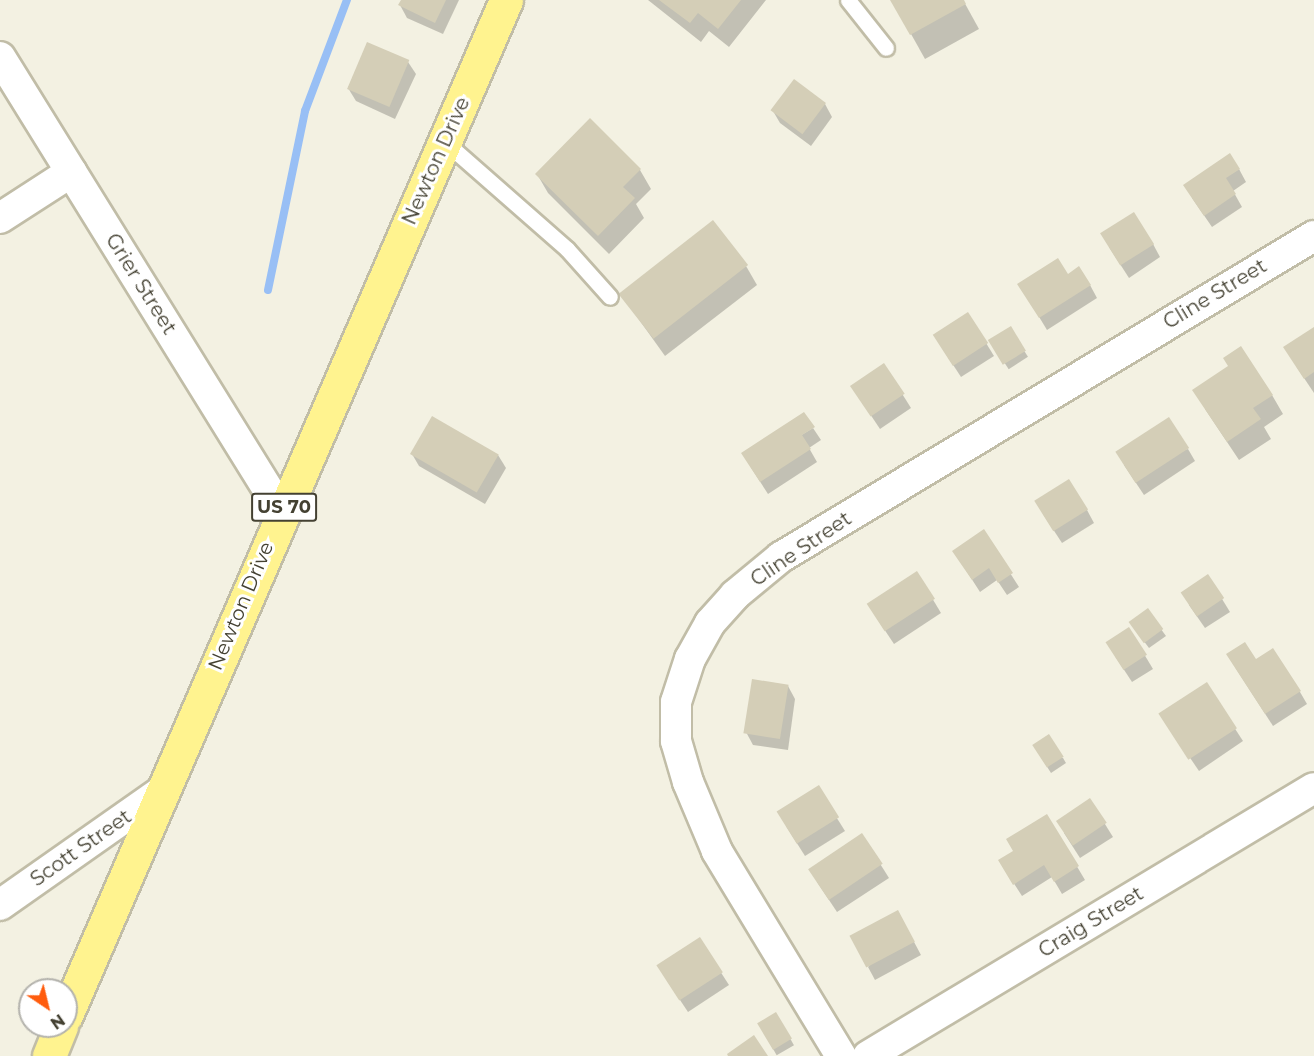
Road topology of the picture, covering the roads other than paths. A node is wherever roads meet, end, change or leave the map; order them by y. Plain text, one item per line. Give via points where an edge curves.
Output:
1 (506, 0) edge
2 (848, 0) edge
3 (886, 48) dead end
4 (0, 57) edge
5 (444, 141) junction
6 (71, 172) junction
7 (0, 218) edge
8 (1314, 236) edge
9 (609, 297) dead end
10 (282, 512) junction
11 (1314, 788) edge
12 (162, 791) junction
13 (0, 905) edge
14 (78, 987) edge
15 (56, 1038) edge
16 (49, 1056) edge
17 (841, 1056) edge
18 (868, 1056) edge

1 - 5 main road, Newton Drive / US 70
2 - 3 lane
4 - 6 street, Grier Street
5 - 9 lane via 567,249
5 - 10 main road, Newton Drive / US 70
6 - 7 street
6 - 10 street, Grier Street
8 - 17 street, Cline Street via 781,557 735,595 710,623 690,659 676,702 676,741 688,782 717,851
10 - 12 main road, Newton Drive / US 70
11 - 18 street, Craig Street
12 - 13 street, Scott Street
12 - 14 main road, Newton Drive / US 70
15 - 16 main road

